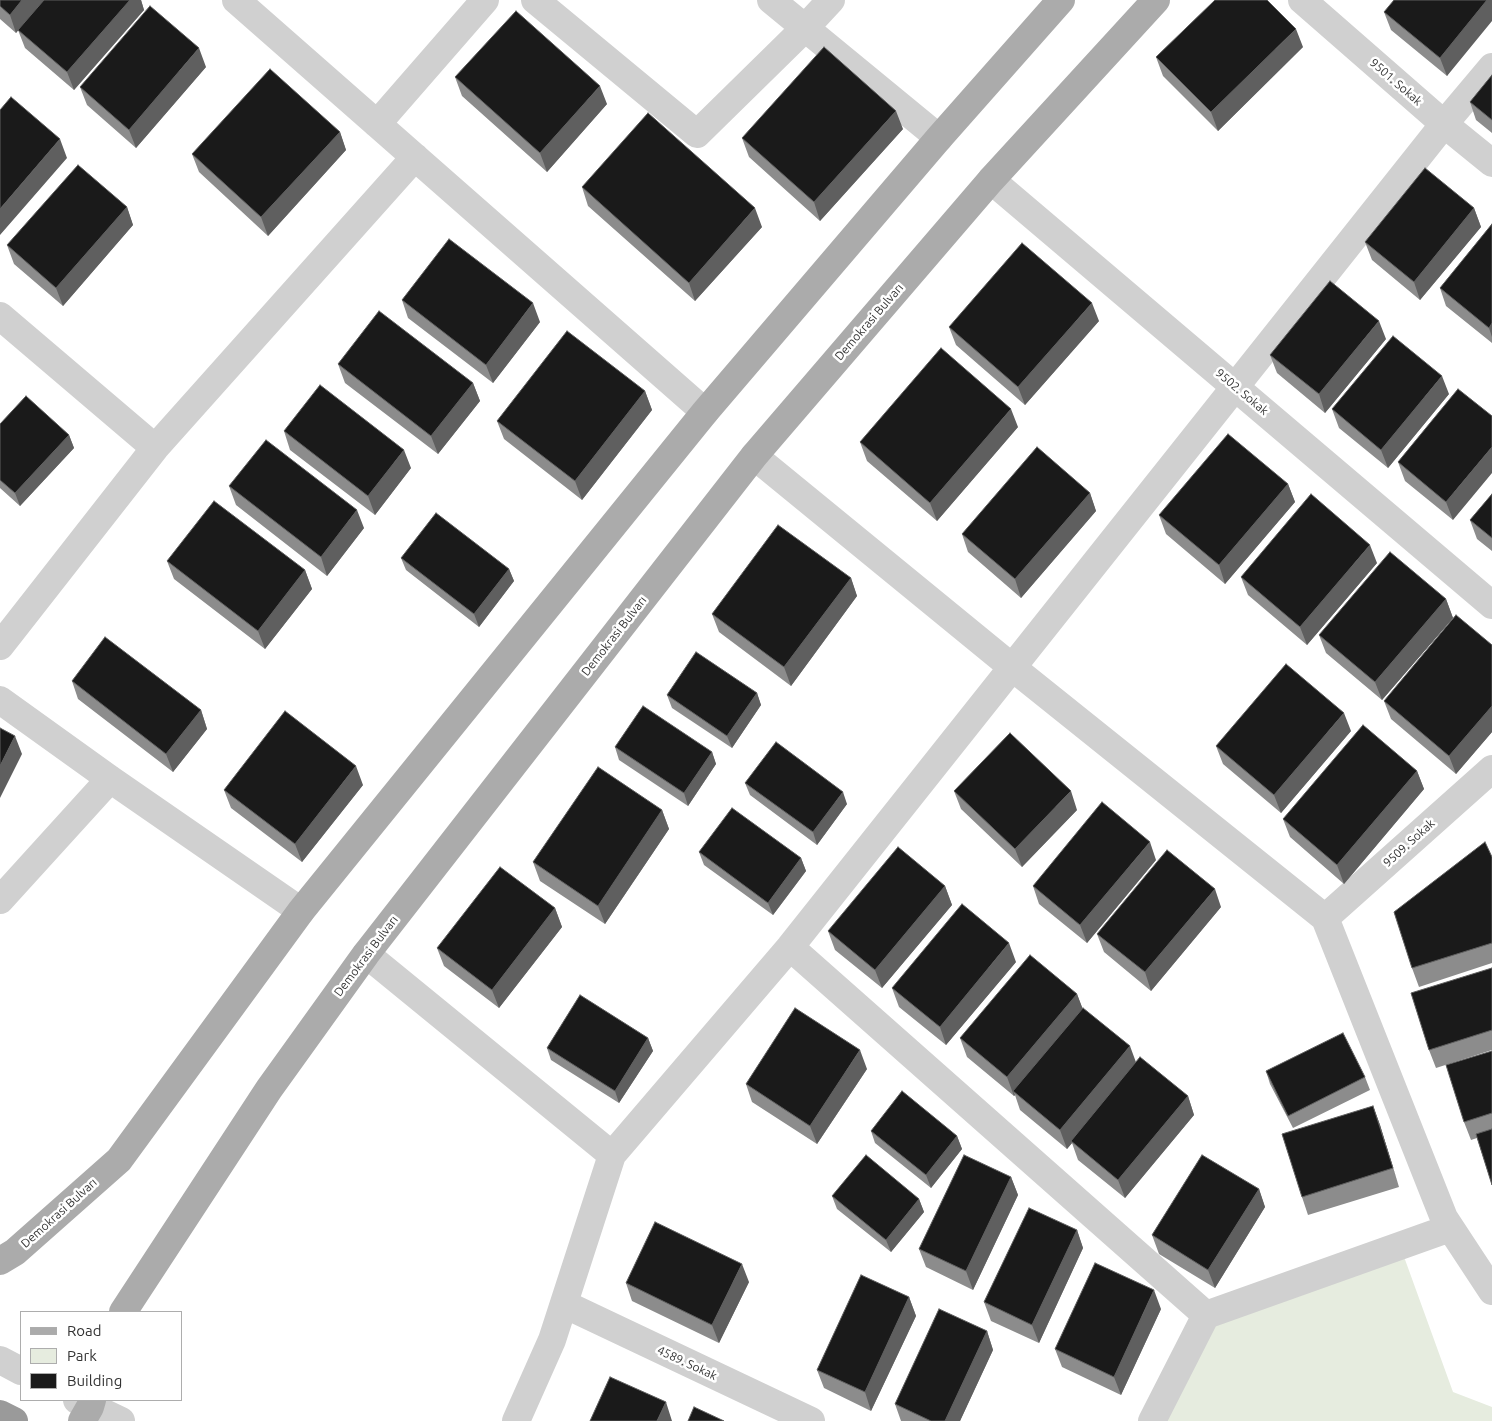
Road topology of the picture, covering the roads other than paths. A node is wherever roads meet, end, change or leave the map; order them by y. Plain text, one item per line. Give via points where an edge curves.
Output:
1 (236, 0) edge
2 (485, 0) edge
3 (535, 0) edge
4 (770, 0) edge
5 (831, 0) edge
6 (1061, 0) edge
7 (1156, 0) edge
8 (1302, 0) edge
9 (805, 28) junction
10 (1492, 67) edge
11 (377, 124) junction
12 (1444, 124) junction
13 (939, 138) junction
14 (415, 157) junction
15 (1492, 163) edge
16 (991, 180) junction
17 (0, 316) edge
18 (1236, 387) junction
19 (705, 412) junction
20 (155, 448) junction
21 (754, 456) junction
22 (1492, 605) edge
23 (0, 646) edge
24 (1013, 668) junction
25 (0, 700) edge
26 (1492, 769) edge
27 (110, 779) junction
28 (0, 900) edge
29 (301, 910) junction
30 (1325, 918) junction
31 (790, 947) junction
32 (366, 954) junction
33 (612, 1155) junction
34 (1450, 1228) junction
35 (8, 1256) edge
36 (0, 1277) edge
37 (1492, 1291) edge
38 (564, 1304) junction
39 (123, 1311) edge
40 (1206, 1314) junction
41 (0, 1360) edge
42 (20, 1370) edge
43 (85, 1407) edge
44 (0, 1414) edge
45 (14, 1421) edge
46 (121, 1421) edge
47 (516, 1421) edge
48 (810, 1421) edge
49 (1152, 1421) edge

1 - 11 street
2 - 11 street
3 - 9 street via 697,134
4 - 9 street
5 - 9 street
6 - 13 main road, Demokrasi Bulvarı
7 - 16 main road, Demokrasi Bulvarı
8 - 12 street, 9501. Sokak
9 - 13 street
10 - 12 street
11 - 14 street
12 - 15 street, 9501. Sokak
12 - 18 street
13 - 19 main road, Demokrasi Bulvarı
14 - 19 street
14 - 20 street
16 - 18 street, 9502. Sokak
16 - 21 main road, Demokrasi Bulvarı
17 - 20 street
18 - 22 street, 9502. Sokak
18 - 24 street
19 - 29 main road, Demokrasi Bulvarı
20 - 23 street
21 - 24 street
21 - 32 main road, Demokrasi Bulvarı
24 - 30 street
24 - 31 street
25 - 27 street
26 - 30 street, 9509. Sokak
27 - 28 street
27 - 29 street
29 - 35 main road, Demokrasi Bulvarı via 118,1160
30 - 34 street
31 - 33 street
31 - 40 street
32 - 33 street
32 - 39 main road, Demokrasi Bulvarı via 268,1089
33 - 38 street
34 - 37 street
34 - 40 street
35 - 36 main road, Demokrasi Bulvarı
38 - 47 street via 552,1340
38 - 48 street, 4589. Sokak
40 - 49 street
41 - 42 street
43 - 46 street
44 - 45 highway

